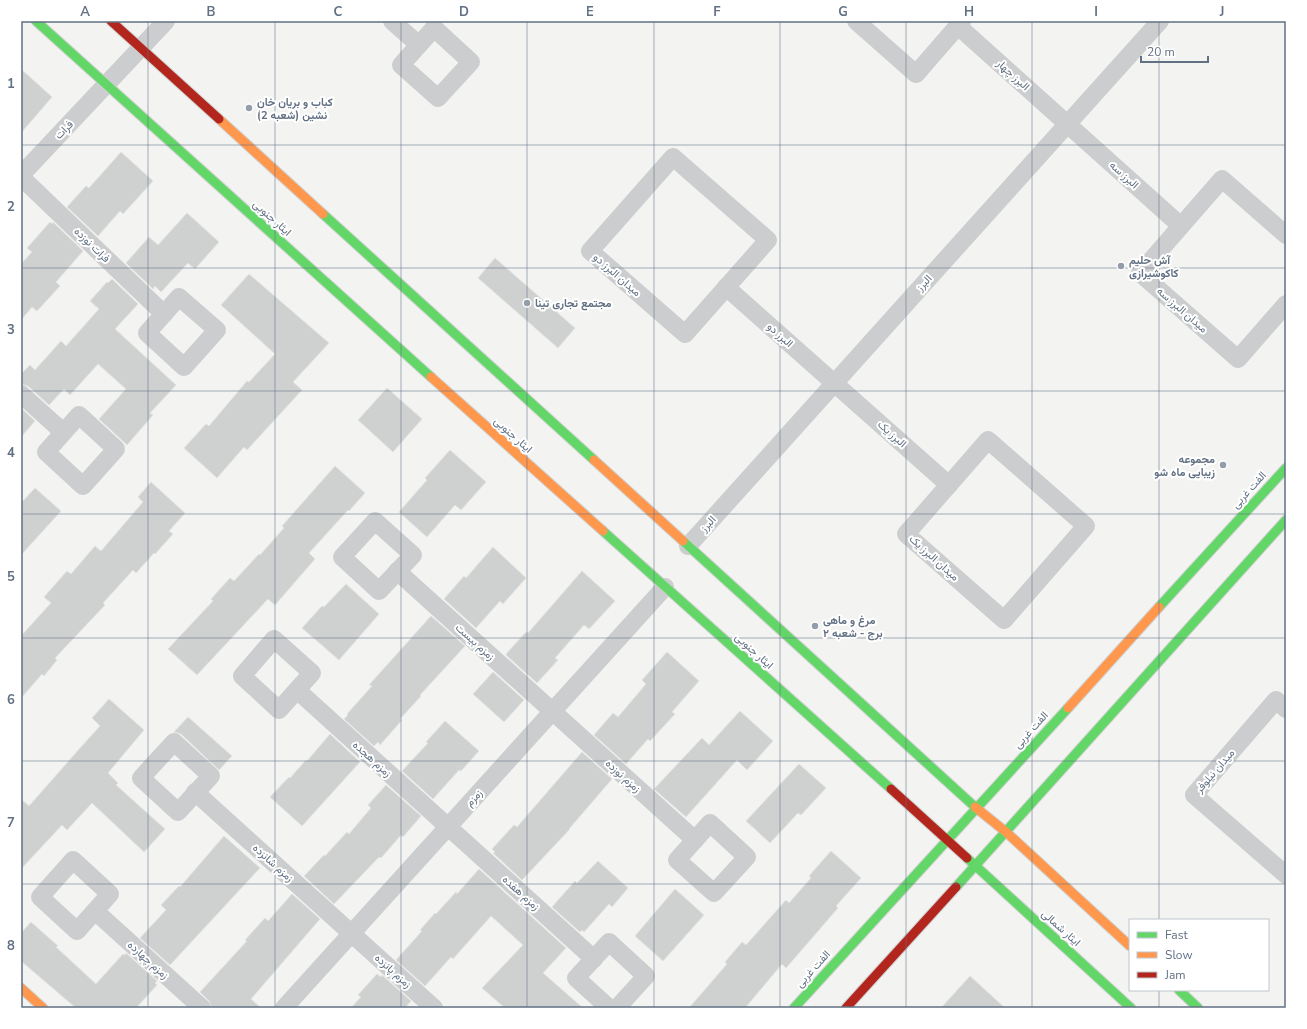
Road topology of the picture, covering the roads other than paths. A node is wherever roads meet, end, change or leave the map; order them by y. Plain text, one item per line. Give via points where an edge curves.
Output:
1 (36, 21) edge
2 (111, 21) edge
3 (166, 21) edge
4 (392, 21) edge
5 (856, 21) edge
6 (1160, 21) edge
7 (960, 23) edge
8 (419, 45) dead end
9 (142, 48) junction
10 (106, 86) junction
11 (1068, 124) junction
12 (21, 176) edge
13 (1181, 226) junction
14 (1286, 235) edge
15 (726, 287) junction
16 (1286, 304) edge
17 (164, 314) dead end
18 (834, 383) junction
19 (21, 394) edge
20 (63, 432) dead end
21 (1286, 468) edge
22 (949, 485) junction
23 (1286, 520) edge
24 (688, 546) junction
25 (397, 572) dead end
26 (665, 587) junction
27 (296, 690) dead end
28 (1286, 709) edge
29 (552, 712) junction
30 (196, 792) dead end
31 (976, 808) junction
32 (448, 827) junction
33 (1006, 832) junction
34 (694, 840) dead end
35 (948, 840) junction
36 (975, 866) junction
37 (1286, 875) edge
38 (95, 911) dead end
39 (351, 933) junction
40 (1129, 945) edge
41 (594, 959) junction
42 (21, 988) edge
43 (1180, 991) edge
44 (43, 1008) edge
45 (202, 1008) edge
46 (284, 1008) edge
47 (434, 1008) edge
48 (609, 1008) edge
49 (617, 1008) edge
50 (794, 1008) edge
51 (846, 1008) edge
52 (1131, 1008) edge
53 (1198, 1008) edge

1 - 10 main road, ایثار جنوبی
2 - 9 main road
3 - 9 street, فرات
4 - 8 street
5 - 7 street via 916,74
6 - 11 street, البرز
7 - 11 street, البرز چهار
9 - 10 street, فرات
9 - 24 main road
10 - 12 street, فرات
10 - 26 main road, ایثار جنوبی
11 - 13 street, البرز سه
11 - 18 street, البرز
12 - 17 street, فرات نوزده
13 - 14 street, میدان البرز سه via 1222,179
13 - 16 street, میدان البرز سه via 1140,273 1238,359
15 - 15 street, میدان البرز دو via 768,240 673,157 590,251 685,334
15 - 18 street, البرز دو
18 - 22 street, البرز یک
18 - 24 street, البرز
19 - 20 street
21 - 31 main road, الفت غربی
22 - 22 street, میدان البرز یک via 906,534 1004,620 1086,526 988,440
23 - 33 main road
24 - 31 main road
25 - 29 street, زمزم بیست
26 - 29 street, زمزم
26 - 35 main road, ایثار جنوبی
27 - 32 street, زمزم هجده
28 - 37 street, میدان نیلوفر via 1276,700 1194,795
29 - 32 street, زمزم
29 - 34 street, زمزم نوزده
30 - 39 street, زمزم شانزده
31 - 33 main road
31 - 35 main road, الفت غربی
32 - 39 street, زمزم
32 - 41 street, زمزم هفده
33 - 36 main road
33 - 40 main road
35 - 36 main road, ایثار جنوبی
35 - 50 main road, الفت غربی
36 - 51 main road
36 - 52 main road, ایثار شمالی
38 - 45 street, زمزم چهارده
39 - 46 street, زمزم
39 - 47 street, زمزم پانزده
41 - 48 street via 576,978
41 - 49 street via 609,942 646,976
42 - 44 main road
43 - 53 main road

